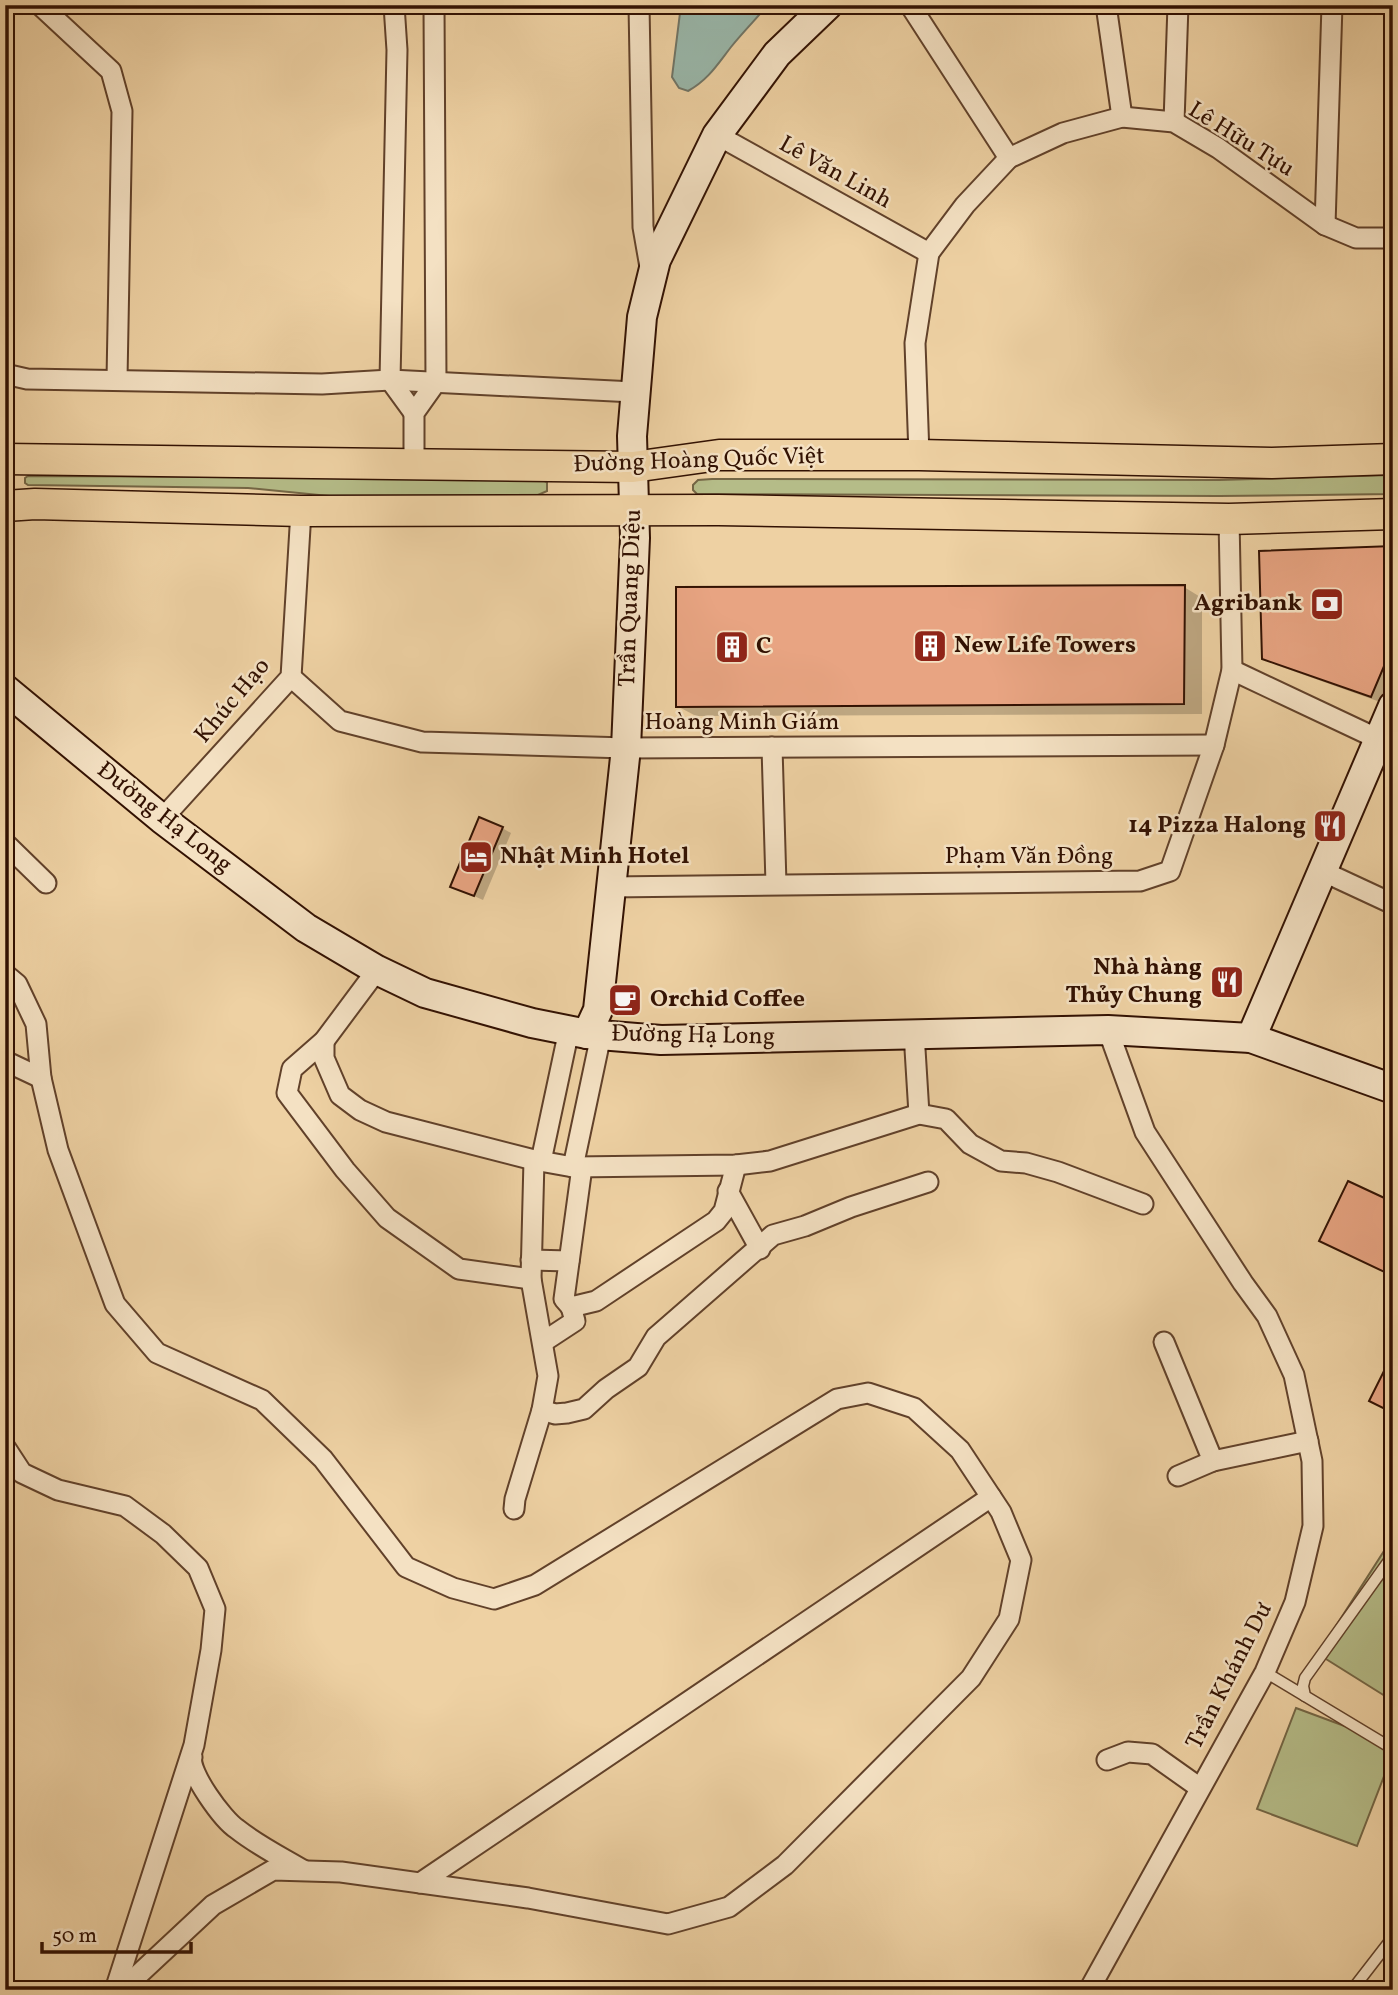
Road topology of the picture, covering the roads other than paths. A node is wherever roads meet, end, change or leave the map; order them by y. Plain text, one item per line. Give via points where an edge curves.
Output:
1 (40, 5) edge
2 (394, 5) edge
3 (434, 5) edge
4 (639, 5) edge
5 (828, 5) edge
6 (910, 5) edge
7 (1105, 5) edge
8 (1178, 5) edge
9 (1332, 5) edge
10 (1122, 117) junction
11 (1174, 122) junction
12 (717, 135) junction
13 (1009, 158) junction
14 (1325, 225) junction
15 (1393, 238) edge
16 (929, 253) junction
17 (652, 277) junction
18 (5, 374) edge
19 (117, 379) junction
20 (390, 380) junction
21 (436, 382) junction
22 (635, 392) junction
23 (414, 413) junction
24 (919, 455) junction
25 (5, 458) edge
26 (1393, 459) edge
27 (414, 465) junction
28 (633, 467) junction
29 (5, 506) edge
30 (634, 510) junction
31 (301, 511) junction
32 (1393, 514) edge
33 (1229, 519) junction
34 (1232, 670) junction
35 (291, 677) junction
36 (5, 689) edge
37 (1393, 706) edge
38 (1386, 744) edge
39 (1214, 745) junction
40 (772, 747) junction
41 (626, 748) junction
42 (162, 819) junction
43 (5, 843) edge
44 (1322, 871) junction
45 (46, 883) dead end
46 (776, 884) junction
47 (610, 887) junction
48 (1393, 904) edge
49 (377, 970) junction
50 (5, 974) edge
51 (1108, 1030) junction
52 (585, 1033) junction
53 (914, 1033) junction
54 (1251, 1038) junction
55 (324, 1041) junction
56 (5, 1061) edge
57 (41, 1078) junction
58 (1393, 1089) edge
59 (919, 1114) junction
60 (538, 1160) junction
61 (736, 1165) junction
62 (578, 1167) junction
63 (928, 1182) dead end
64 (728, 1191) junction
65 (1143, 1204) dead end
66 (760, 1249) junction
67 (569, 1261) junction
68 (531, 1269) junction
69 (571, 1307) junction
70 (543, 1342) junction
71 (1164, 1342) dead end
72 (542, 1410) junction
73 (1308, 1441) junction
74 (5, 1447) edge
75 (1213, 1461) junction
76 (1178, 1476) dead end
77 (991, 1497) junction
78 (514, 1509) dead end
79 (1393, 1555) edge
80 (1265, 1672) junction
81 (1305, 1696) junction
82 (194, 1745) junction
83 (1393, 1749) edge
84 (1107, 1760) dead end
85 (1200, 1788) junction
86 (304, 1871) junction
87 (419, 1883) junction
88 (1393, 1937) edge
89 (115, 1990) edge
90 (122, 1990) edge
91 (1089, 1990) edge
92 (1352, 1990) edge

1 - 19 street via 111,71 122,111
2 - 20 street
3 - 21 street
4 - 17 street via 643,227
5 - 12 main road, Trần Quang Diệu via 777,54
6 - 13 street
7 - 10 street
8 - 11 street
9 - 14 street
10 - 11 street, Lê Hữu Tựu
10 - 13 street, Lê Hữu Tựu via 1063,133
11 - 14 street, Lê Hữu Tựu
12 - 16 street, Lê Văn Linh
12 - 17 main road, Trần Quang Diệu via 666,238
13 - 16 street, Lê Hữu Tựu
14 - 15 street, Lê Hữu Tựu via 1356,238
16 - 24 street, Lê Hữu Tựu via 915,343
17 - 22 main road, Trần Quang Diệu via 642,317
18 - 19 street via 27,379
19 - 20 street via 321,384
20 - 21 street
20 - 23 street
21 - 22 street
21 - 23 street
22 - 28 main road, Trần Quang Diệu
23 - 27 street
24 - 26 main road, Đường Hoàng Quốc Việt via 1272,463
24 - 28 main road, Đường Hoàng Quốc Việt via 719,454
25 - 27 main road, Đường Hoàng Quốc Việt
27 - 28 main road, Đường Hoàng Quốc Việt
28 - 30 main road, Trần Quang Diệu
29 - 31 main road, Đường Hoàng Quốc Việt
30 - 31 main road, Đường Hoàng Quốc Việt
30 - 33 main road, Đường Hoàng Quốc Việt
30 - 41 main road, Trần Quang Diệu
31 - 35 street, Khúc Hạo
32 - 33 main road, Đường Hoàng Quốc Việt
33 - 34 street, Phạm Văn Đồng
34 - 38 street
34 - 39 street, Phạm Văn Đồng
35 - 41 street, Hoàng Minh Giám via 340,721 422,742
35 - 42 street, Khúc Hạo
36 - 42 main road, Đường Hạ Long
37 - 38 main road
38 - 44 main road
39 - 40 street, Hoàng Minh Giám
39 - 46 street, Phạm Văn Đồng via 1171,870 1140,881
40 - 41 street, Hoàng Minh Giám
40 - 46 street
41 - 47 main road, Trần Quang Diệu
42 - 49 main road, Đường Hạ Long via 306,928
43 - 45 street
44 - 48 street
44 - 54 main road
46 - 47 street, Phạm Văn Đồng
47 - 52 main road, Trần Quang Diệu via 598,1010
49 - 52 main road, Đường Hạ Long via 425,993
49 - 55 street
50 - 57 street via 17,984 36,1024
51 - 53 main road, Đường Hạ Long
51 - 54 main road, Đường Hạ Long
51 - 73 street, Trần Khánh Dư via 1145,1132 1267,1316 1294,1375
52 - 53 main road, Đường Hạ Long via 661,1040
52 - 60 street
52 - 62 street
53 - 59 street
54 - 58 main road, Đường Hạ Long
55 - 60 street via 324,1058 340,1095 360,1110 386,1122
55 - 68 street via 292,1069 287,1093 387,1218 459,1269
56 - 57 street
57 - 77 street via 58,1150 115,1304 157,1353 262,1400 323,1459 406,1567 453,1588 494,1599 535,1585 837,1399 868,1393 914,1408 960,1450
59 - 61 street via 807,1151
59 - 65 street via 946,1119 970,1144 1001,1161 1058,1172
60 - 62 street
60 - 68 street
61 - 62 street
61 - 64 street
62 - 67 street
63 - 66 street via 774,1236
64 - 66 street
64 - 69 street via 723,1211 705,1230 596,1301
66 - 72 street via 656,1337 638,1367 584,1409 555,1414
67 - 68 street
67 - 69 street via 564,1299
68 - 70 street
69 - 70 street via 575,1321
70 - 72 street via 548,1376
71 - 75 street
72 - 78 street
73 - 75 street
73 - 80 street, Trần Khánh Dư via 1313,1526 1295,1602
74 - 82 street via 22,1473 58,1490 125,1506 198,1568 215,1609
75 - 76 street
77 - 87 street
77 - 87 street via 1021,1560 1009,1619 971,1678 785,1865 729,1907 668,1924
79 - 81 lane via 1306,1678
80 - 81 lane
80 - 85 street, Trần Khánh Dư
81 - 83 lane
82 - 86 street via 190,1764 234,1828
82 - 89 street
84 - 85 street via 1128,1752 1152,1754
85 - 91 street, Trần Khánh Dư
86 - 87 street
86 - 90 street via 274,1870 213,1905
88 - 92 lane

